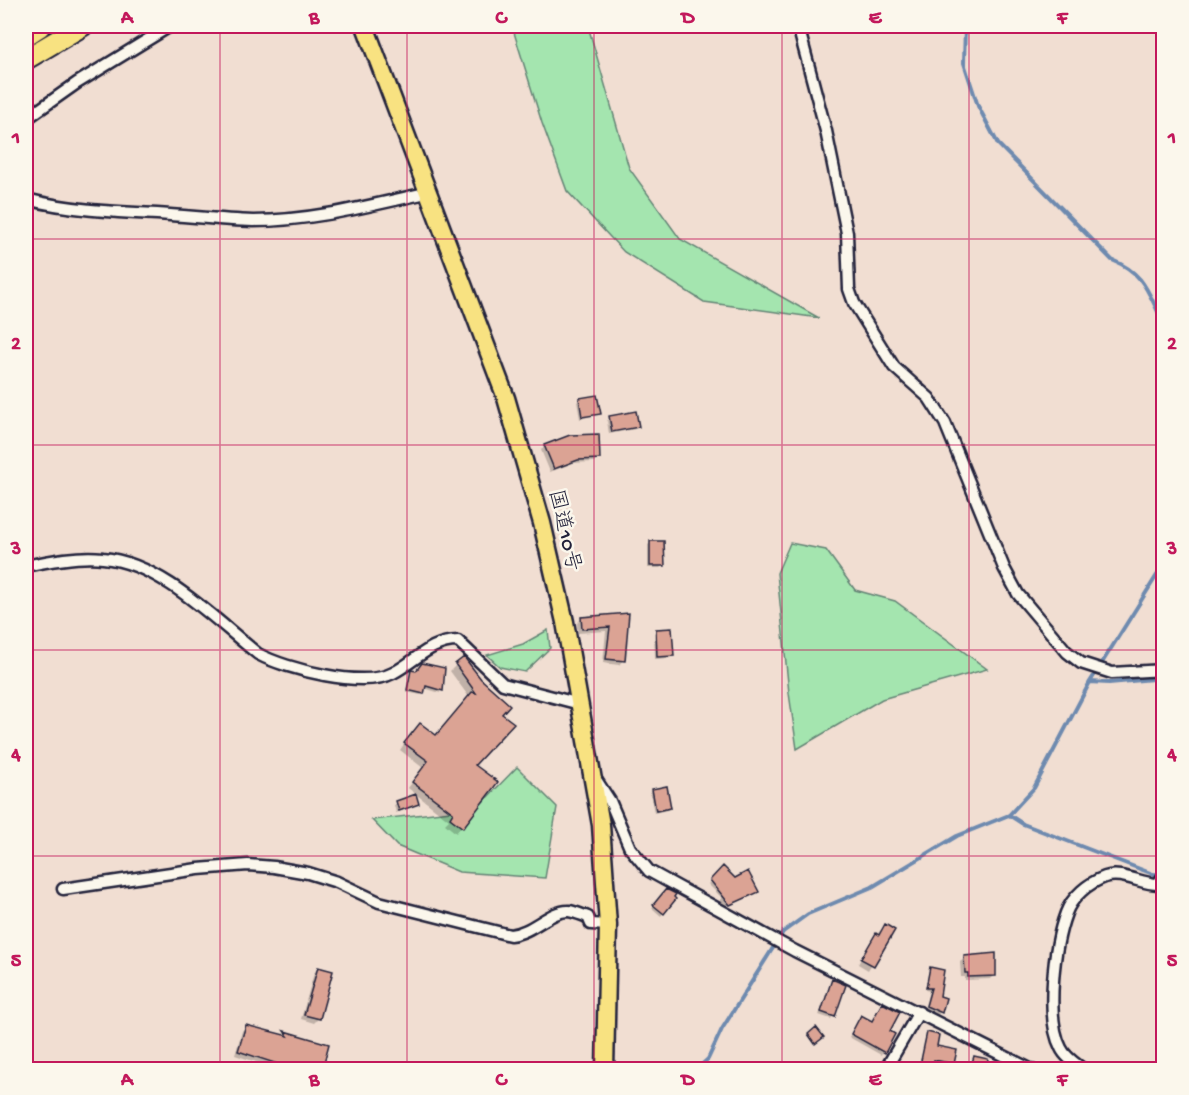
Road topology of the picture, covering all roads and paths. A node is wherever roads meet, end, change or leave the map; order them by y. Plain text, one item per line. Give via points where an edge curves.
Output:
1 (40, 26) edge
2 (82, 26) edge
3 (170, 26) edge
4 (365, 26) edge
5 (798, 26) edge
6 (26, 35) edge
7 (26, 59) edge
8 (26, 119) edge
9 (430, 192) junction
10 (26, 198) edge
11 (26, 566) edge
12 (1164, 670) edge
13 (580, 704) junction
14 (592, 774) junction
15 (1161, 880) edge
16 (63, 890) dead end
17 (608, 925) junction
18 (919, 1012) junction
19 (604, 1070) edge
20 (885, 1070) edge
21 (1032, 1070) edge
22 (1084, 1070) edge

1 - 6 highway
2 - 7 highway
3 - 8 street
4 - 9 highway, 国道10号
5 - 12 street via 826,131 847,233 849,289 854,303 894,367 930,398 945,423 993,546 1018,594 1081,663 1112,673
9 - 10 street via 346,210 253,221 91,211
9 - 13 highway, 国道10号 via 525,455 565,622
11 - 13 street via 102,557 147,569 273,662 358,679 381,677 431,646 458,641 503,684
13 - 14 highway, 国道10号
14 - 17 highway, 国道10号 via 602,835
14 - 18 street via 610,801 630,848 650,872 795,951
15 - 22 street via 1146,884 1119,875 1104,877 1078,892 1066,912 1054,967 1054,1029 1061,1050
16 - 17 street via 162,873 248,865 308,873 379,902 510,935 524,934 568,911 588,917 591,924
17 - 19 highway, 国道10号
18 - 20 street
18 - 21 street

